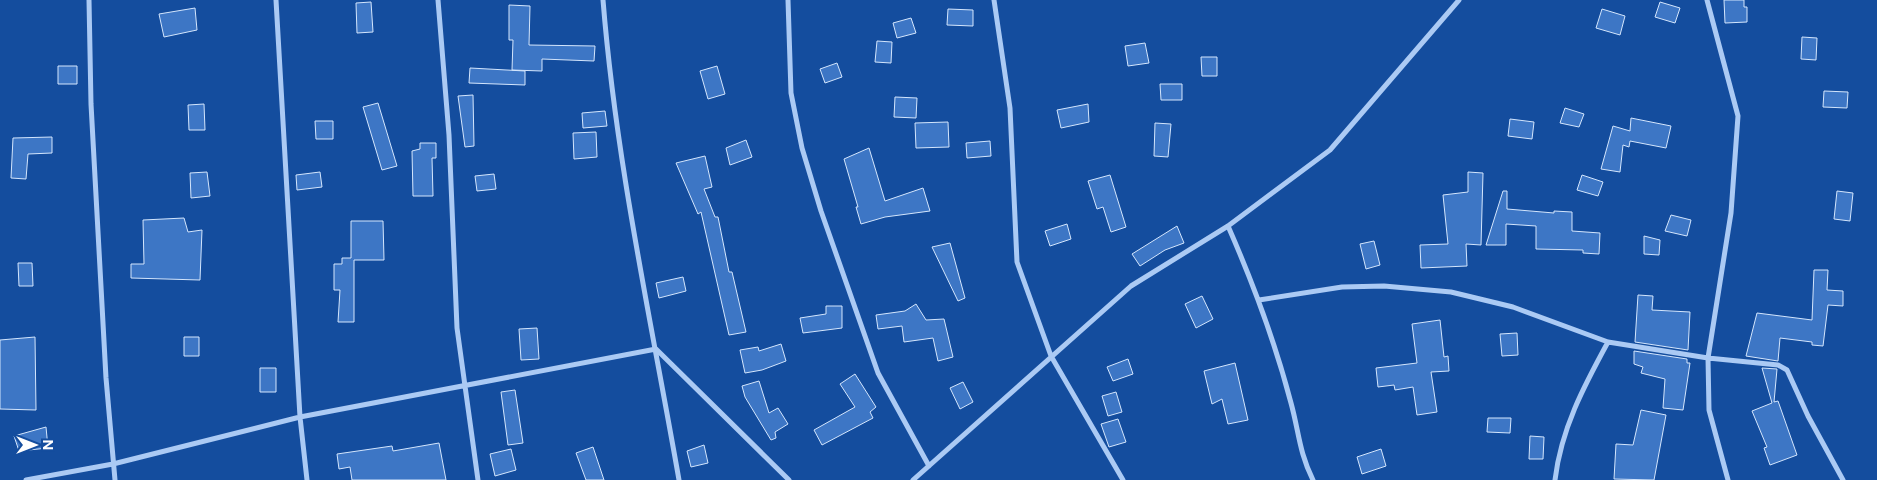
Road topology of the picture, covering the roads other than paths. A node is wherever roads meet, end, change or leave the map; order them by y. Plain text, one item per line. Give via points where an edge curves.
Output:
1 (89, 0) edge
2 (276, 0) edge
3 (438, 0) edge
4 (603, 0) edge
5 (788, 0) edge
6 (994, 0) edge
7 (1459, 0) edge
8 (1706, 0) edge
9 (1228, 226) junction
10 (1259, 300) junction
11 (1608, 342) junction
12 (656, 349) junction
13 (1051, 356) junction
14 (1708, 358) junction
15 (466, 386) junction
16 (300, 417) junction
17 (113, 464) junction
18 (930, 466) junction
19 (26, 480) edge
20 (115, 480) edge
21 (308, 480) edge
22 (478, 480) edge
23 (679, 480) edge
24 (789, 480) edge
25 (913, 480) edge
26 (1123, 480) edge
27 (1313, 480) edge
28 (1555, 480) edge
29 (1728, 480) edge
30 (1843, 480) edge

1 - 17 street via 92,133
2 - 16 street
3 - 15 street via 449,135 458,328
4 - 12 street via 609,73 626,194
5 - 18 street via 791,93 802,148 821,211 878,373
6 - 13 street via 1010,108 1017,262
7 - 9 street via 1330,150
8 - 14 street via 1738,116 1731,213
9 - 10 street
9 - 13 street via 1132,286
10 - 11 street via 1342,287 1384,286 1451,292 1513,307
10 - 27 street via 1291,403 1302,459
11 - 14 street
11 - 28 street via 1580,392 1566,429
12 - 15 street
12 - 23 street
12 - 24 street
13 - 18 street
13 - 26 street
14 - 29 street via 1709,410
14 - 30 street via 1778,365 1787,370
15 - 16 street
15 - 22 street
16 - 17 street
16 - 21 street
17 - 19 street
17 - 20 street
18 - 25 street

